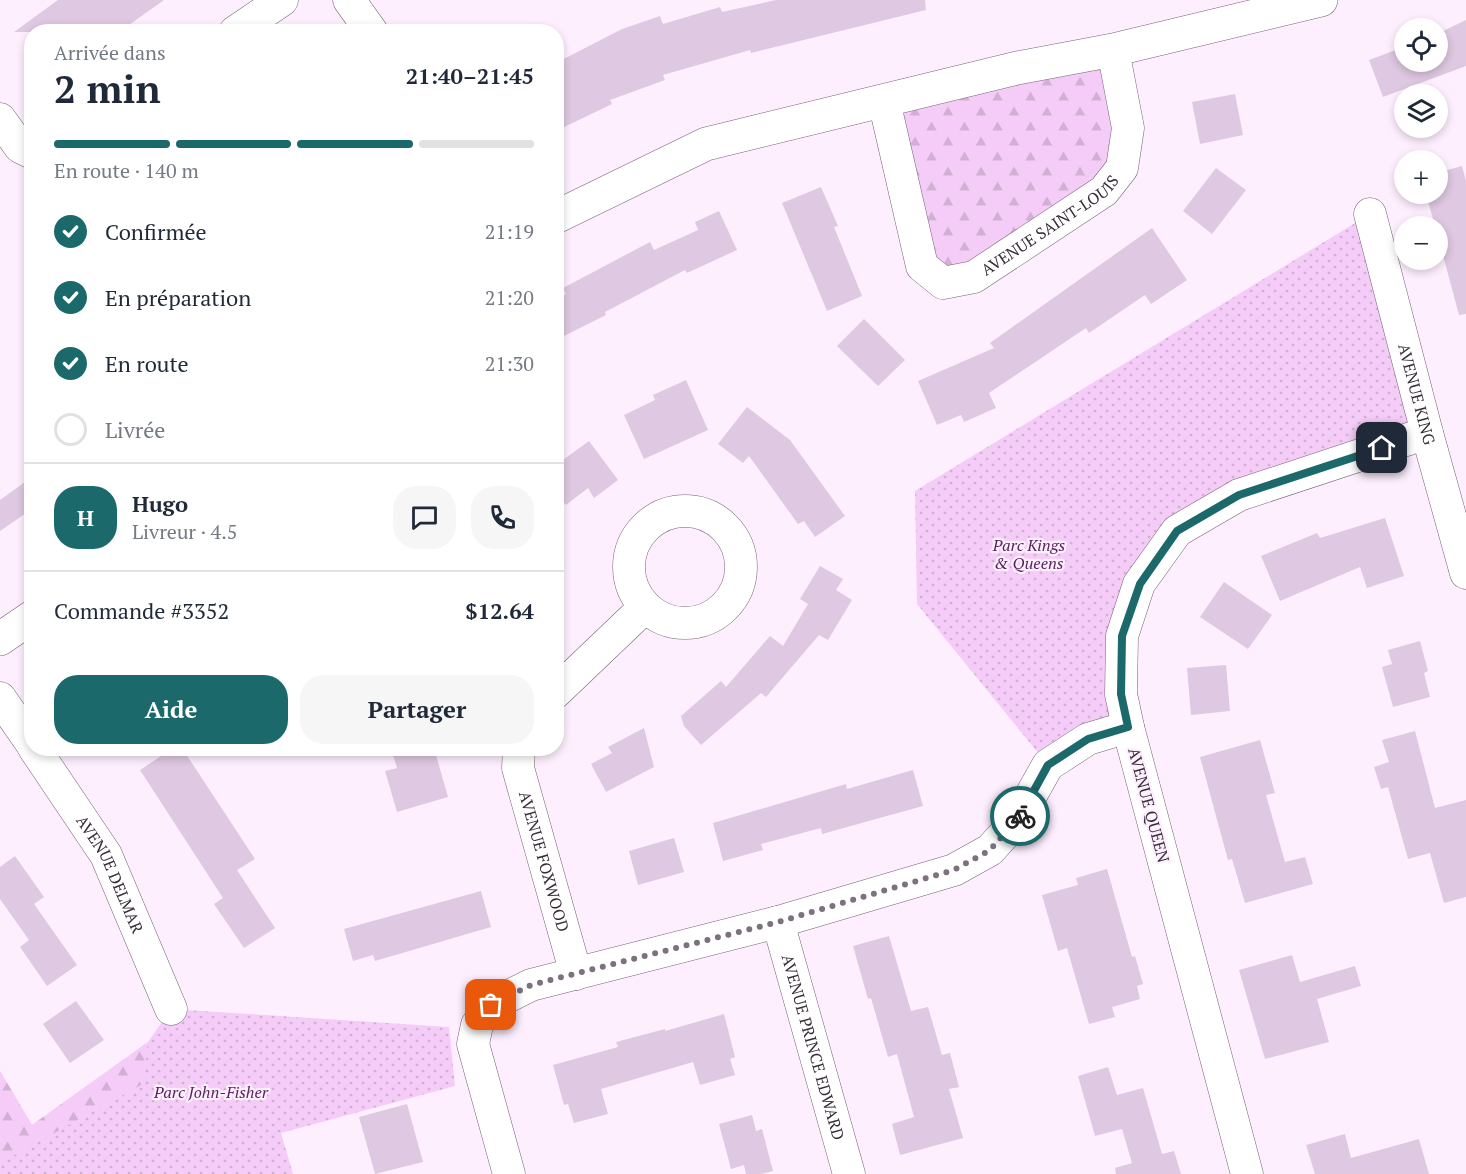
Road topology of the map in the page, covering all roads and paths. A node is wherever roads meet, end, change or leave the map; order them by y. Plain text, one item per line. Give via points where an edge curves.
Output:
1 (282, 0) edge
2 (350, 0) edge
3 (1321, 0) edge
4 (247, 24) edge
5 (366, 24) edge
6 (1113, 50) junction
7 (884, 101) junction
8 (0, 119) edge
9 (24, 148) edge
10 (564, 213) edge
11 (1371, 213) dead end
12 (1427, 433) junction
13 (1460, 529) edge
14 (1466, 573) edge
15 (645, 607) dead end
16 (24, 622) edge
17 (0, 639) edge
18 (564, 684) edge
19 (0, 698) edge
20 (1128, 727) junction
21 (24, 732) edge
22 (39, 756) edge
23 (519, 756) edge
24 (778, 922) junction
25 (576, 974) junction
26 (171, 1009) dead end
27 (509, 1174) edge
28 (849, 1174) edge
29 (1247, 1174) edge

1 - 4 street
2 - 5 street
3 - 6 street
6 - 7 street via 1017,68
6 - 7 street, AVENUE SAINT-LOUIS via 1128,128 1122,168 1104,191 974,277 943,283 922,266
7 - 10 street via 706,144
8 - 9 street
11 - 12 street, AVENUE KING
12 - 13 street, AVENUE KING
12 - 20 street, AVENUE QUEEN via 1239,495 1177,531 1140,584 1122,636 1121,694
13 - 14 street, AVENUE KING
15 - 18 street
16 - 17 street
19 - 21 street
20 - 24 street via 1088,739 1048,765 1017,820 990,850 954,870
20 - 29 street, AVENUE QUEEN
22 - 26 street, AVENUE DELMAR via 106,855
23 - 25 street, AVENUE FOXWOOD via 518,768
24 - 25 street
24 - 28 street, AVENUE PRINCE EDWARD
25 - 27 street via 531,985 491,1005 477,1024 473,1044

